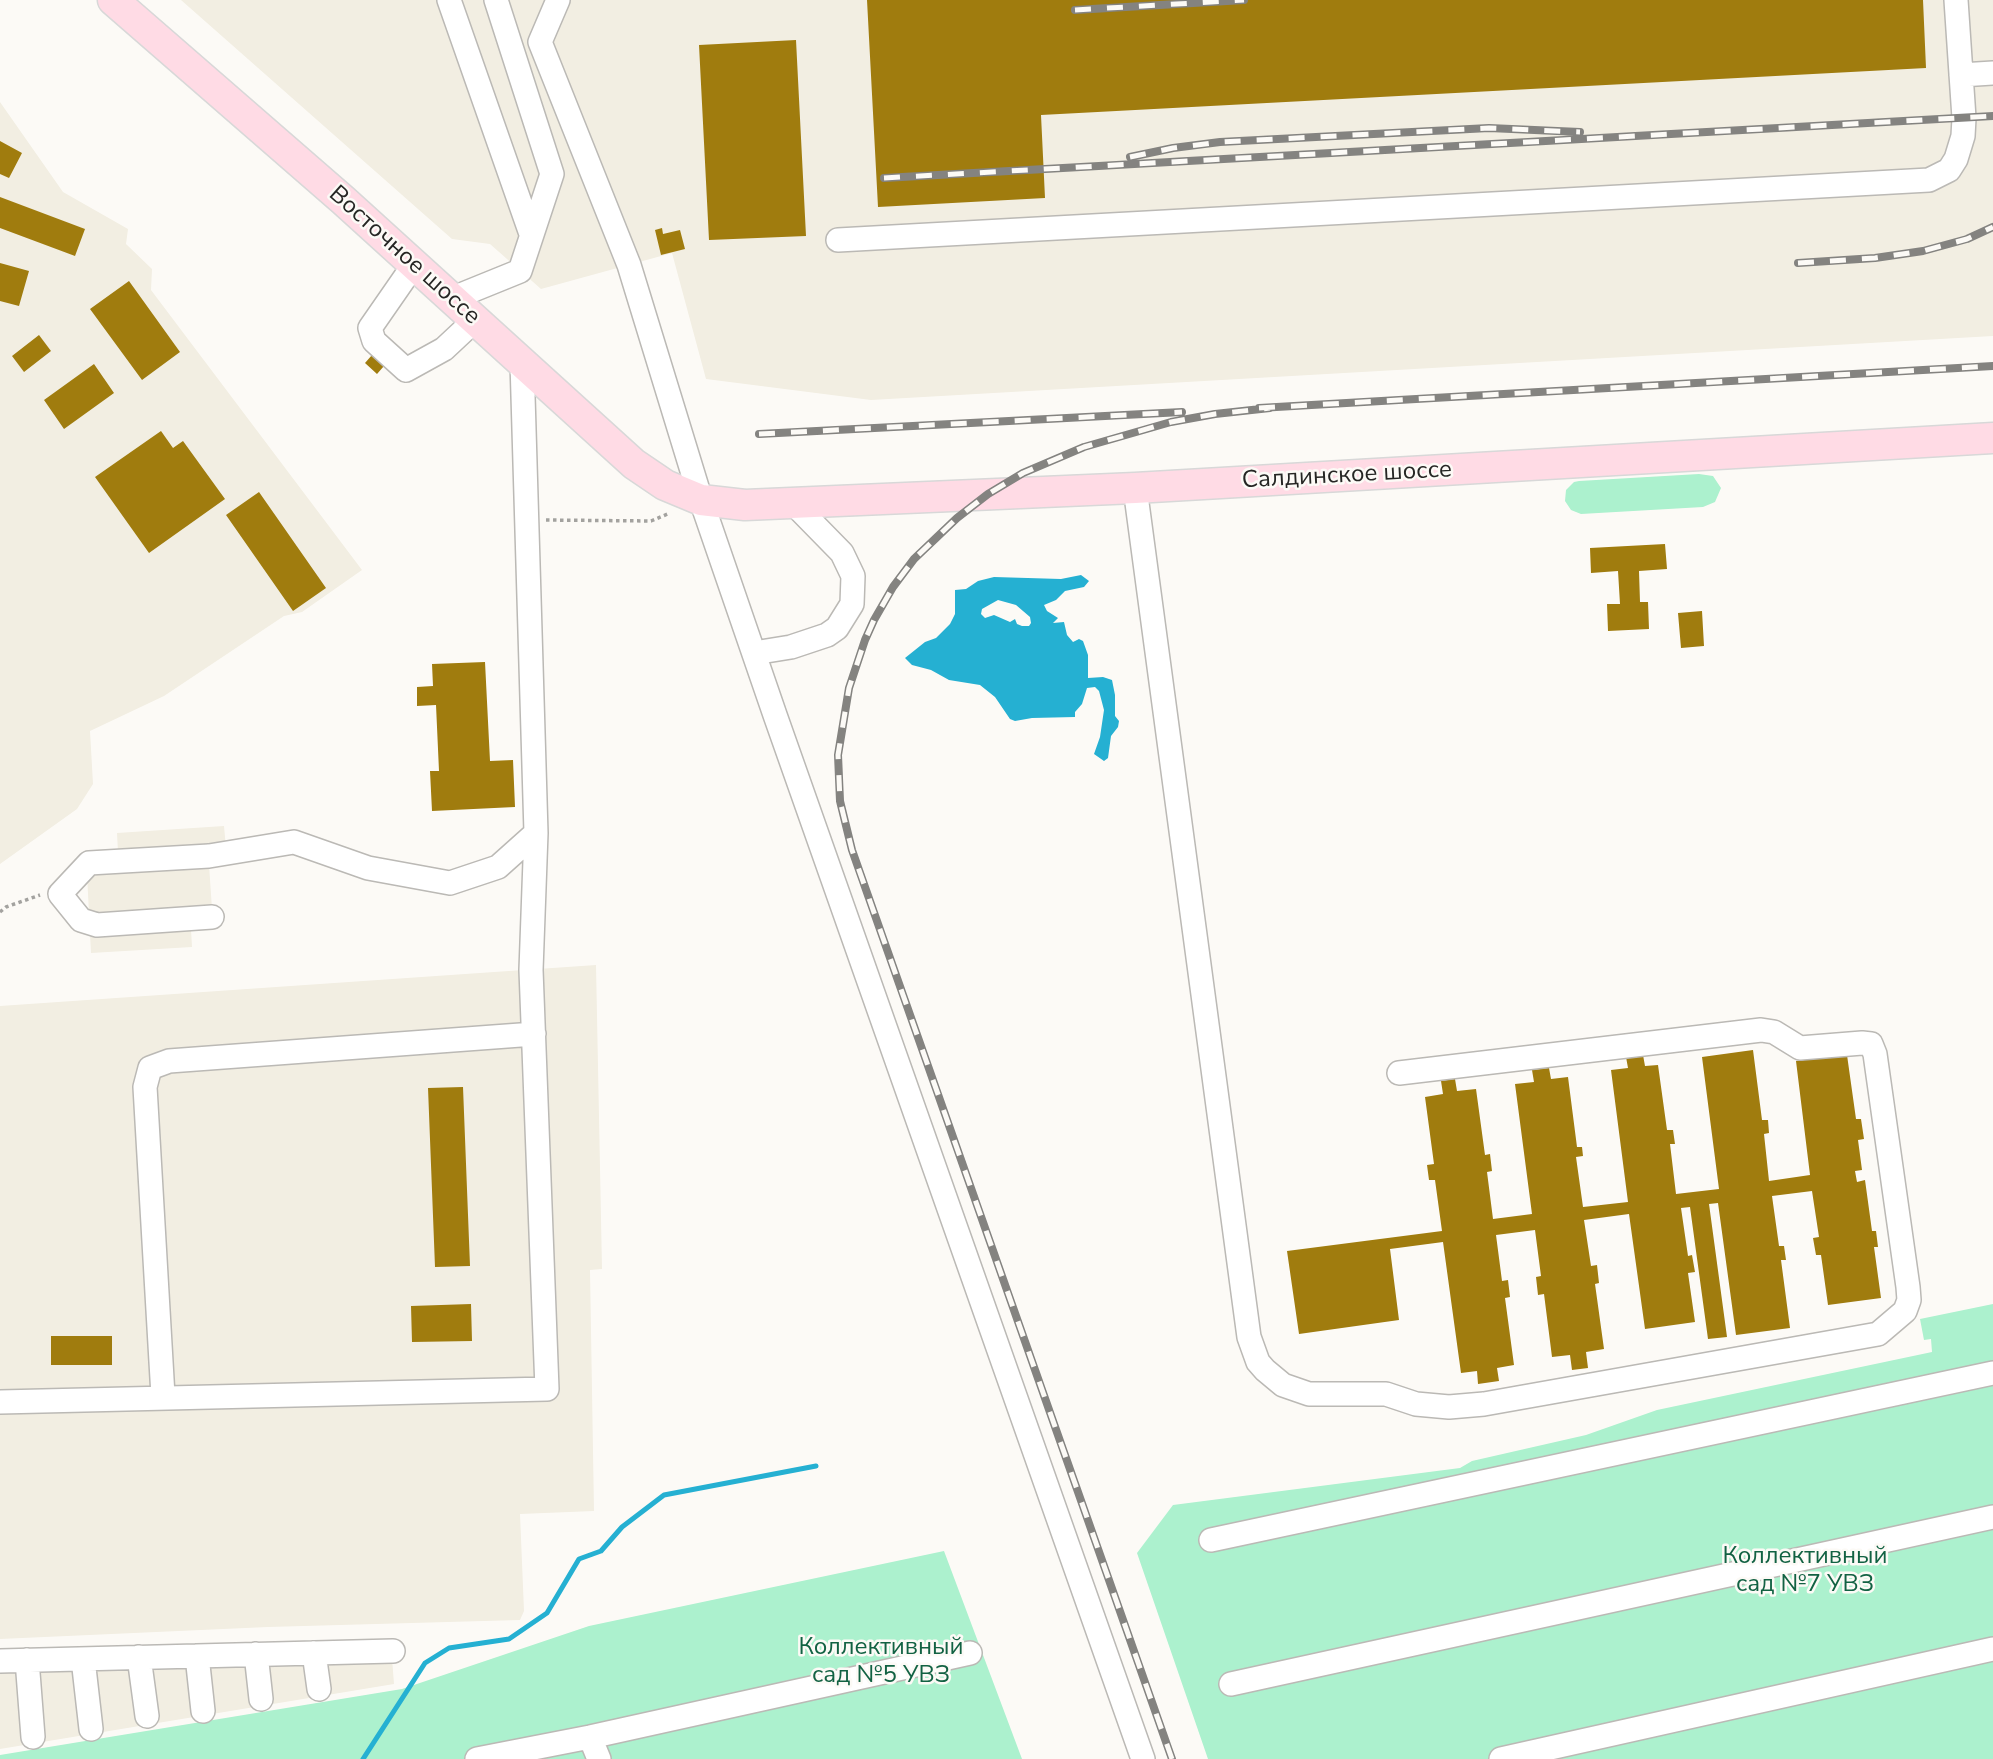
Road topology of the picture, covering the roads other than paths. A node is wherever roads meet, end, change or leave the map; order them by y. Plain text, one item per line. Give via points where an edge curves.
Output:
1 (113, 0) edge
2 (449, 0) edge
3 (496, 0) edge
4 (558, 0) edge
5 (1956, 0) edge
6 (1993, 73) edge
7 (1961, 75) junction
8 (531, 234) junction
9 (838, 240) dead end
10 (413, 266) junction
11 (452, 299) junction
12 (475, 320) junction
13 (522, 362) junction
14 (1993, 438) edge
15 (1135, 488) junction
16 (701, 500) junction
17 (793, 503) junction
18 (754, 653) junction
19 (536, 833) junction
20 (212, 917) dead end
21 (534, 1034) junction
22 (1399, 1073) dead end
23 (1993, 1373) edge
24 (163, 1396) junction
25 (0, 1402) edge
26 (1993, 1517) edge
27 (1211, 1540) dead end
28 (1993, 1649) edge
29 (393, 1651) dead end
30 (314, 1653) junction
31 (970, 1653) dead end
32 (256, 1654) junction
33 (197, 1656) junction
34 (139, 1657) junction
35 (83, 1659) junction
36 (27, 1660) junction
37 (0, 1661) edge
38 (1231, 1684) dead end
39 (319, 1689) dead end
40 (261, 1699) dead end
41 (203, 1711) dead end
42 (147, 1716) dead end
43 (91, 1729) dead end
44 (33, 1737) dead end
45 (590, 1737) junction
46 (477, 1759) edge
47 (599, 1759) edge
48 (1143, 1759) edge
49 (1501, 1759) edge

1 - 10 main road, Восточное шоссе
2 - 8 street
3 - 8 street via 552,174
4 - 16 street via 540,42 629,265
5 - 7 street
6 - 7 street
7 - 9 street via 1961,147 1949,170 1929,180
8 - 11 street via 520,271
10 - 11 main road, Восточное шоссе
10 - 12 street via 370,328 374,341 406,370 444,349
11 - 12 main road, Восточное шоссе
12 - 13 main road, Восточное шоссе
13 - 16 main road, Восточное шоссе via 634,464 665,485
13 - 19 street
14 - 15 main road, Салдинское шоссе
15 - 17 main road, Салдинское шоссе
15 - 22 street via 1249,1337 1265,1370 1283,1385 1309,1394 1385,1394 1416,1404 1449,1407 1484,1404 1878,1334 1905,1311 1908,1287 1871,1044 1800,1048 1774,1032 1761,1030
16 - 17 main road, Салдинское шоссе via 745,505
16 - 18 street
17 - 18 street via 848,564 853,576 852,604 827,635
18 - 48 street
19 - 20 street via 498,867 450,883 368,868 294,842 209,856 89,863 60,894 81,920 97,925
19 - 21 street via 531,970
21 - 24 street via 169,1061 150,1068 145,1087
21 - 24 street via 547,1389
23 - 27 street
24 - 25 street
26 - 38 street
28 - 49 street
29 - 30 street
30 - 32 street
30 - 39 street
31 - 45 street
32 - 33 street
32 - 40 street
33 - 34 street
33 - 41 street
34 - 35 street
34 - 42 street
35 - 36 street
35 - 43 street
36 - 37 street
36 - 44 street
45 - 46 street
45 - 47 street

